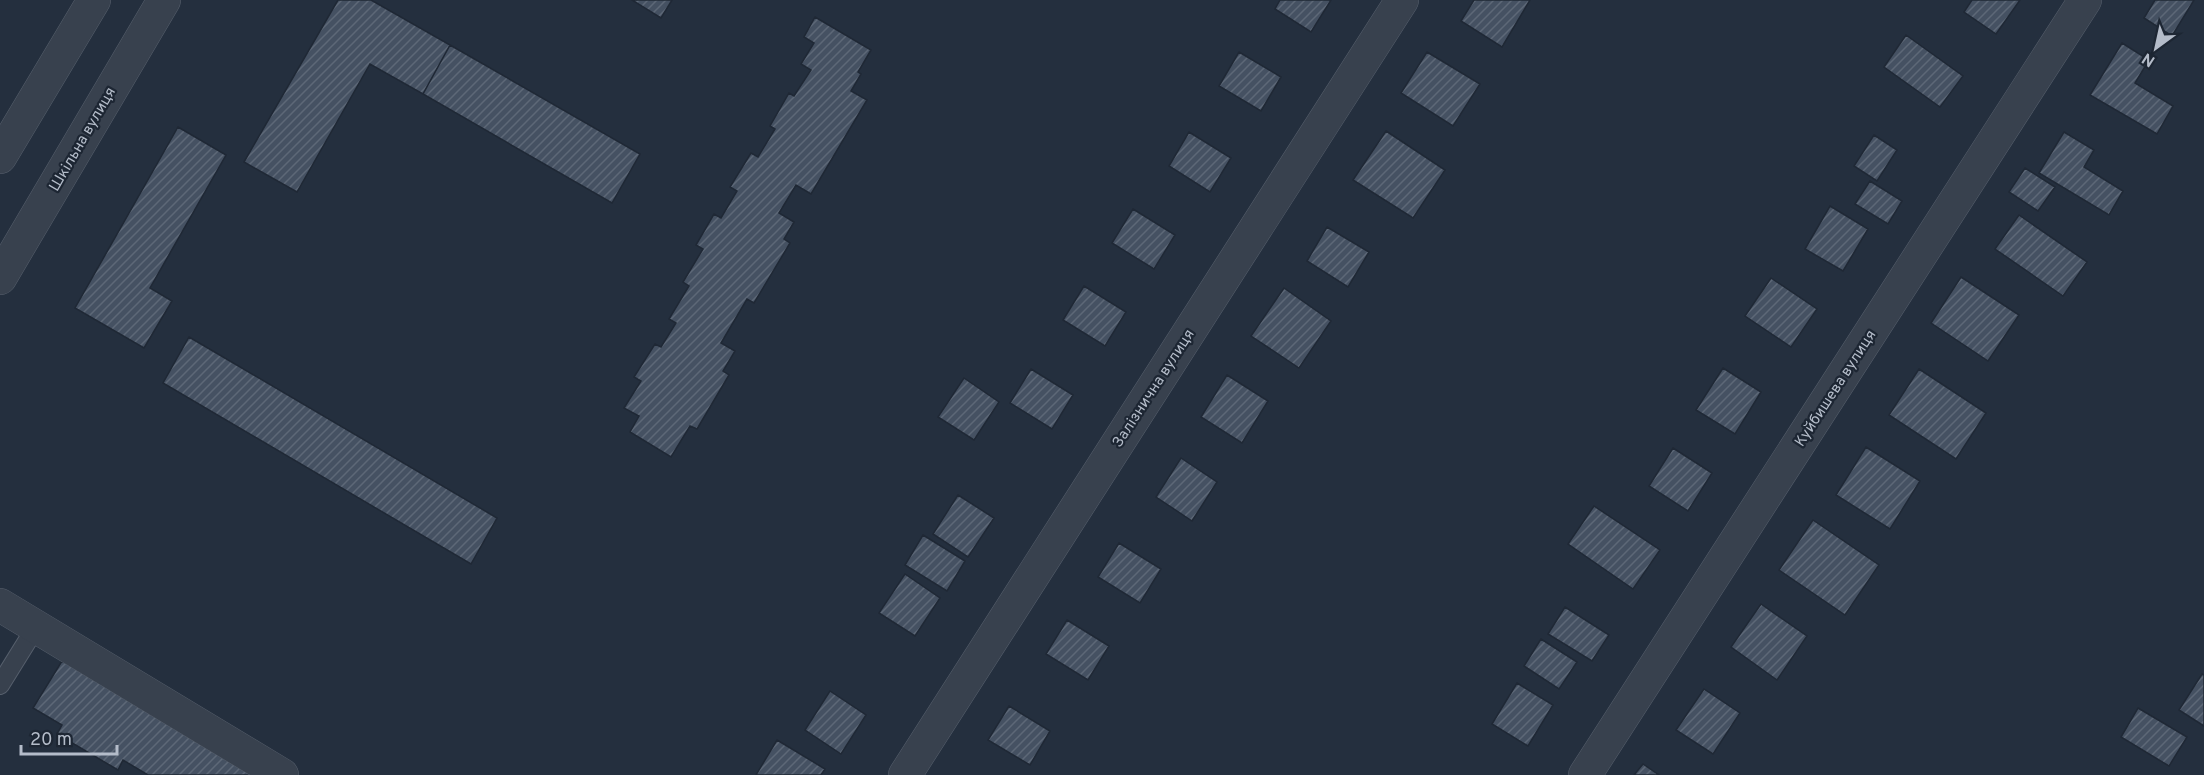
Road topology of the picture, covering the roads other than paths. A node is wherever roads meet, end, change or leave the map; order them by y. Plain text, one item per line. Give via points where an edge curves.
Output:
1 (94, 0) edge
2 (164, 0) edge
3 (1402, 0) edge
4 (2085, 0) edge
5 (0, 157) edge
6 (0, 278) edge
7 (0, 605) edge
8 (36, 627) junction
9 (0, 685) edge
10 (282, 775) edge
11 (905, 775) edge
12 (1585, 775) edge

1 - 5 street
2 - 6 street, Шкільна вулиця
3 - 11 street, Залізнична вулиця
4 - 12 street, Куйбишева вулиця
7 - 8 street
8 - 9 lane
8 - 10 street

